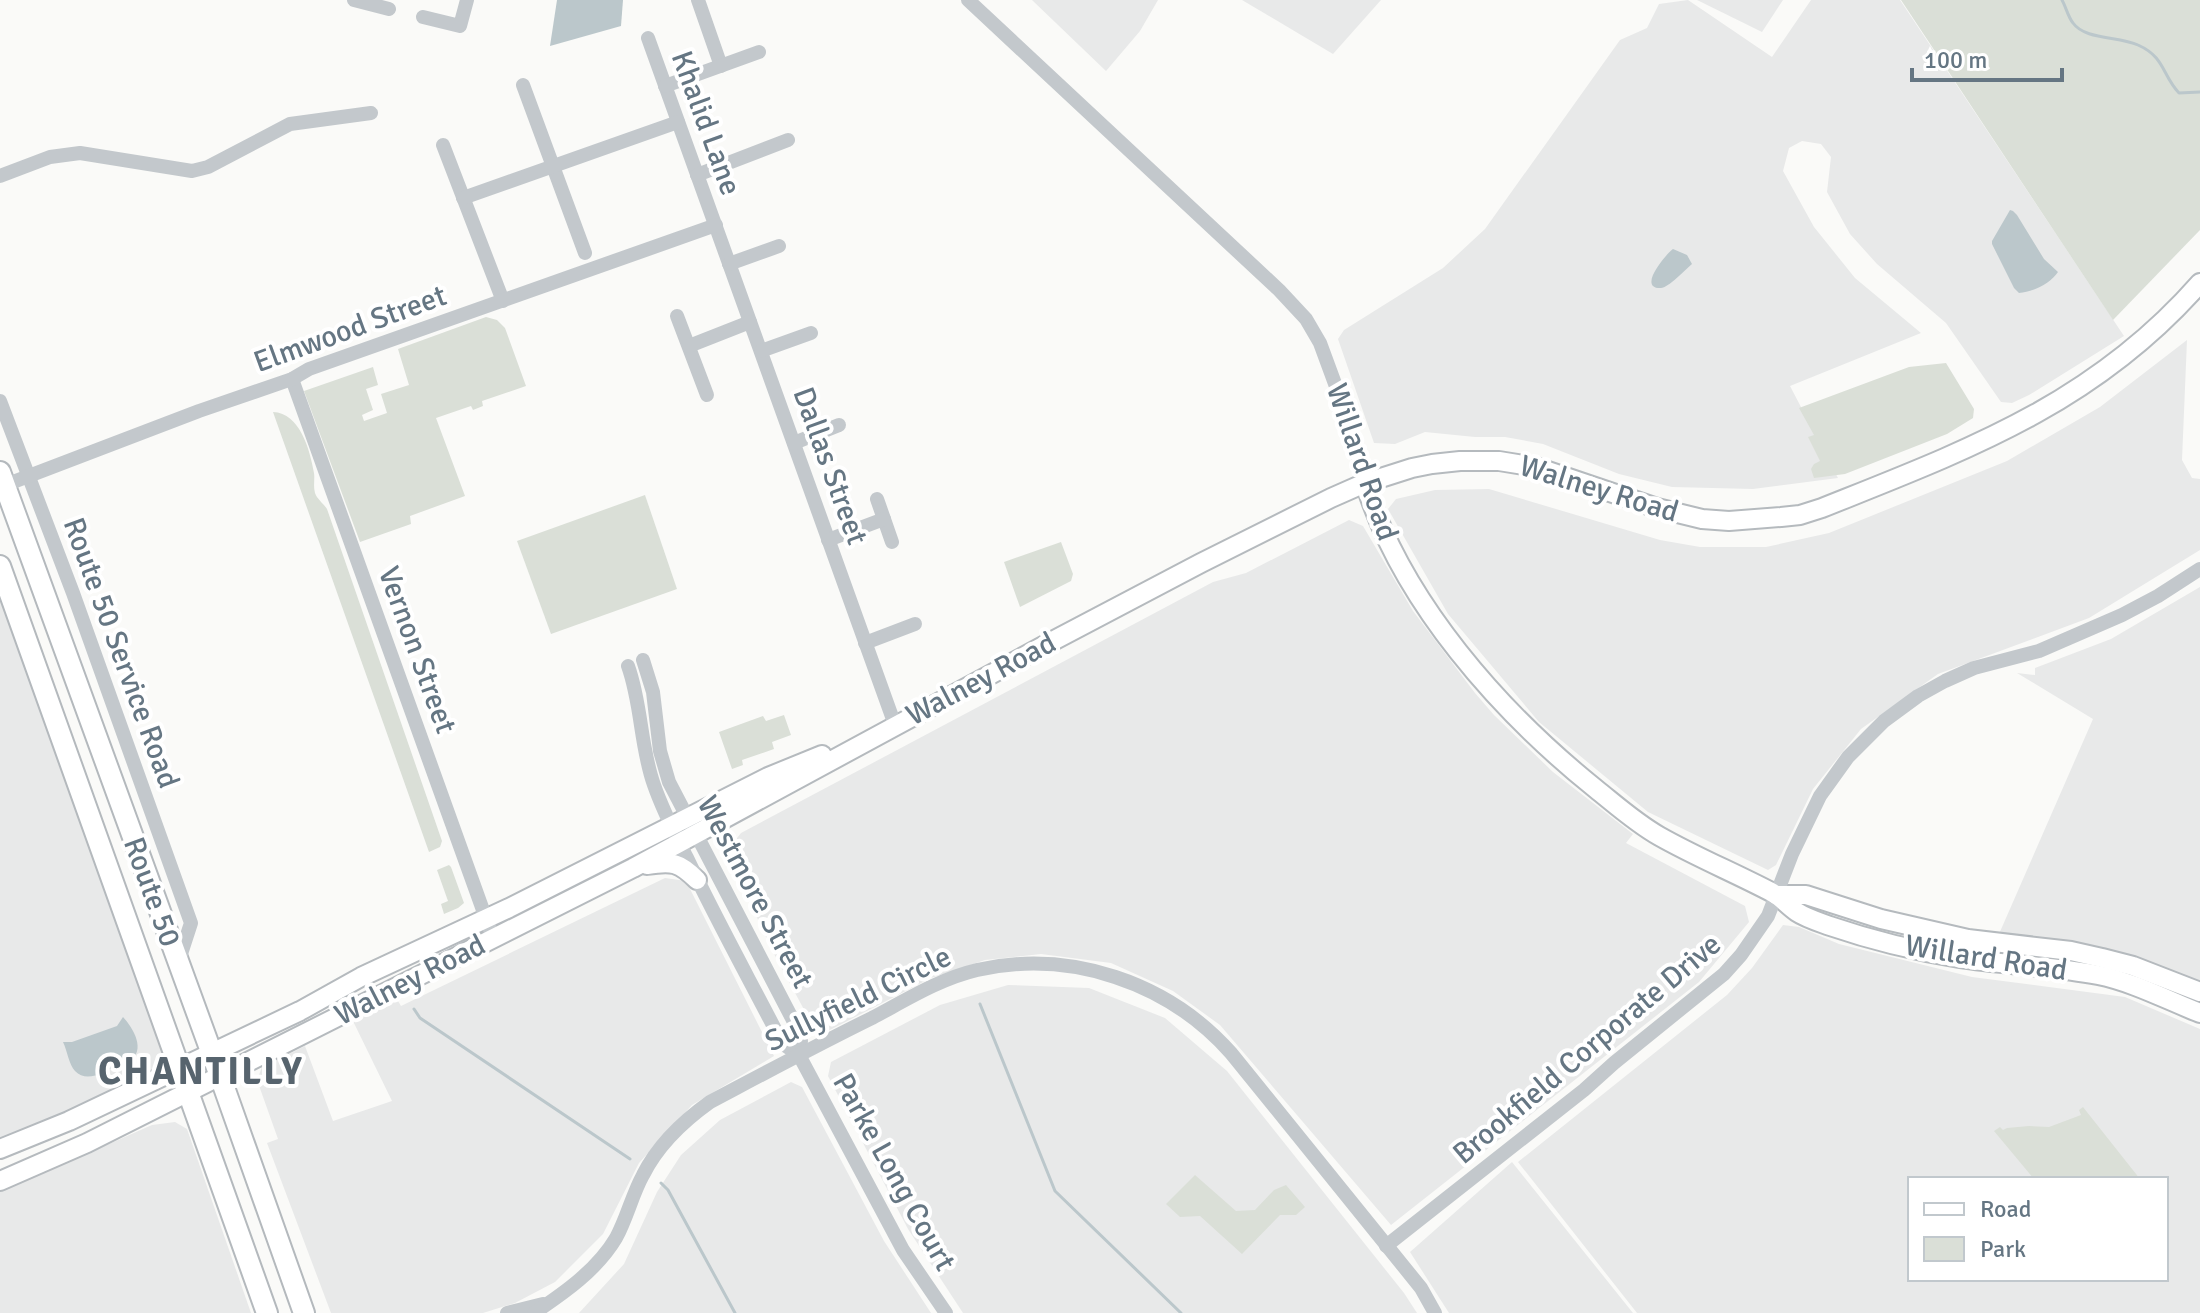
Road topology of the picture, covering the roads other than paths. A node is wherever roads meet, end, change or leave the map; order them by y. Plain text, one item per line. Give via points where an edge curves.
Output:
1 (354, 0) edge
2 (467, 0) edge
3 (698, 0) edge
4 (968, 0) edge
5 (389, 9) dead end
6 (423, 17) dead end
7 (648, 38) dead end
8 (759, 52) dead end
9 (721, 66) junction
10 (523, 85) dead end
11 (665, 86) junction
12 (371, 113) dead end
13 (678, 122) junction
14 (788, 140) dead end
15 (443, 145) dead end
16 (553, 166) junction
17 (697, 175) junction
18 (0, 176) edge
19 (463, 198) junction
20 (716, 225) junction
21 (779, 246) dead end
22 (585, 253) dead end
23 (729, 264) junction
24 (2200, 283) edge
25 (503, 301) junction
26 (677, 316) dead end
27 (750, 322) junction
28 (811, 333) dead end
29 (689, 346) junction
30 (761, 351) junction
31 (292, 379) junction
32 (707, 395) dead end
33 (0, 401) edge
34 (839, 425) dead end
35 (794, 443) junction
36 (29, 477) junction
37 (2, 481) edge
38 (1365, 483) junction
39 (877, 499) dead end
40 (884, 519) junction
41 (828, 540) junction
42 (892, 542) dead end
43 (0, 566) edge
44 (2200, 569) edge
45 (915, 624) dead end
46 (865, 643) junction
47 (643, 660) dead end
48 (628, 666) dead end
49 (895, 725) junction
50 (684, 830) junction
51 (633, 868) junction
52 (697, 880) junction
53 (1776, 895) junction
54 (486, 919) junction
55 (493, 938) junction
56 (178, 963) junction
57 (2200, 992) edge
58 (2200, 1013) edge
59 (211, 1053) junction
60 (799, 1055) junction
61 (180, 1067) junction
62 (220, 1076) junction
63 (189, 1091) junction
64 (0, 1149) edge
65 (0, 1181) edge
66 (1386, 1246) junction
67 (551, 1308) edge
68 (267, 1313) edge
69 (304, 1313) edge
70 (507, 1313) edge
71 (534, 1313) edge
72 (946, 1313) edge
73 (1435, 1313) edge

1 - 5 street
2 - 6 street via 460,26
3 - 9 street
4 - 38 street, Willard Road via 1306,319 1329,365
7 - 11 street, Khalid Lane
8 - 9 street
9 - 11 street
10 - 16 street
11 - 13 street, Khalid Lane
12 - 18 street via 290,124 192,171 80,153 50,157
13 - 16 street
13 - 17 street, Khalid Lane
14 - 17 street
15 - 19 street
16 - 19 street
16 - 22 street
17 - 20 street, Khalid Lane
19 - 25 street
20 - 23 street, Dallas Street
20 - 25 street, Elmwood Street
21 - 23 street
23 - 27 street, Dallas Street
24 - 38 main road, Walney Road via 2152,334 2063,399 1978,444 1800,515 1702,519 1536,467 1499,461 1432,464
25 - 31 street, Elmwood Street
26 - 29 street
27 - 29 street
27 - 30 street, Dallas Street
28 - 30 street
29 - 32 street
30 - 35 street, Dallas Street
31 - 36 street, Elmwood Street
31 - 54 street, Vernon Street
33 - 36 street, Route 50 Service Road
34 - 35 street
35 - 41 street, Dallas Street
36 - 37 street, Elmwood Street
36 - 56 street, Route 50 Service Road via 191,923
37 - 56 highway, Route 50
38 - 49 main road, Walney Road
38 - 53 main road, Willard Road via 1375,516 1429,611 1525,727 1659,836
39 - 40 street
40 - 41 street
40 - 42 street
41 - 46 street, Dallas Street
43 - 61 highway, Route 50
44 - 53 street, Brookfield Corporate Drive via 2122,615 2039,651 1960,674 1893,713 1829,782
45 - 46 street
46 - 49 street, Dallas Street
47 - 50 street, Westmore Street
48 - 50 street, Westmore Street via 649,769
49 - 50 main road, Walney Road via 768,777
50 - 51 main road, Walney Road
50 - 52 street, Westmore Street
50 - 54 main road, Walney Road
50 - 60 street, Westmore Street via 795,1024
51 - 52 main road via 675,863
51 - 55 main road, Walney Road
52 - 60 street, Westmore Street via 777,1033
53 - 57 main road, Willard Road via 1806,895 1952,936 2102,958
53 - 58 main road, Willard Road via 1799,914 1830,926 1959,958 2098,975
53 - 66 street, Brookfield Corporate Drive via 1755,937 1724,974
54 - 55 street, Vernon Street
54 - 59 main road, Walney Road
55 - 62 main road, Walney Road
56 - 59 highway, Route 50
59 - 61 main road, Walney Road
59 - 62 highway, Route 50
60 - 66 street, Sullyfield Circle via 935,985 976,970 1027,964 1110,974 1177,1005 1215,1036
60 - 67 street, Sullyfield Circle via 710,1102 678,1127 643,1173 606,1251
60 - 72 street, Parke Long Court via 903,1250
61 - 63 highway, Route 50
61 - 64 main road, Walney Road
62 - 63 main road, Walney Road
62 - 69 highway, Route 50
63 - 65 main road, Walney Road
63 - 68 highway, Route 50
66 - 73 street, Sullyfield Circle
67 - 70 street, Sullyfield Circle
67 - 71 street, Sullyfield Circle

